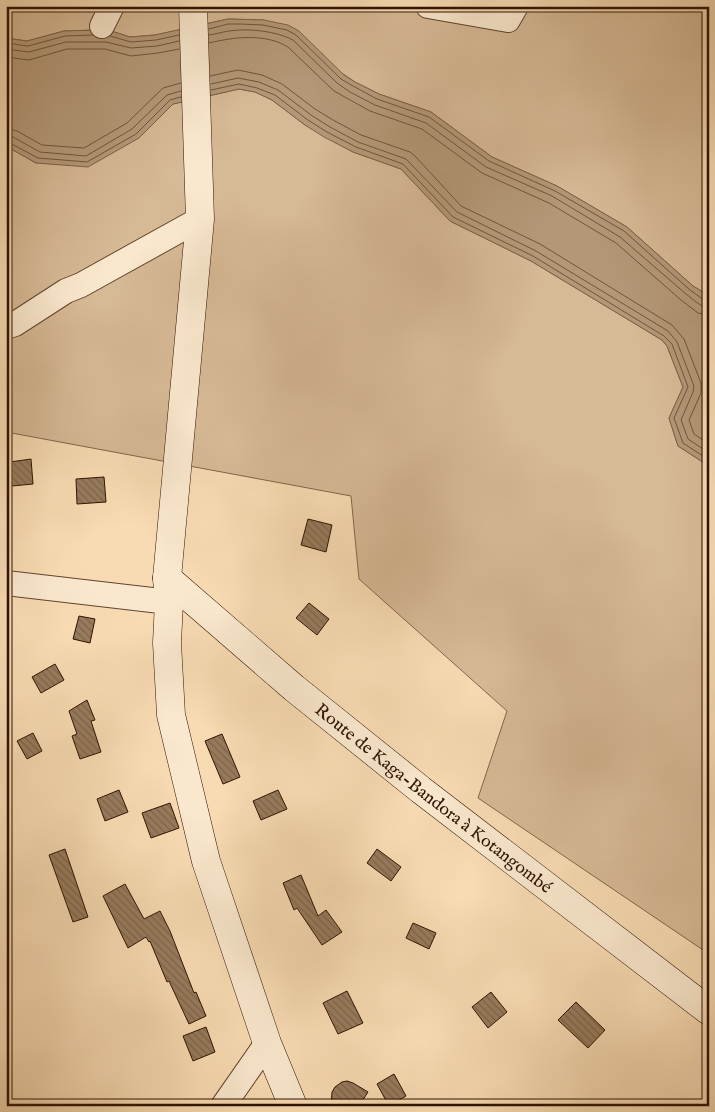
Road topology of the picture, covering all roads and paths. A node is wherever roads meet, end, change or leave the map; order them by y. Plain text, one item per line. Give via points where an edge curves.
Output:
1 (428, 6) edge
2 (516, 6) edge
3 (193, 7) edge
4 (200, 219) junction
5 (6, 327) edge
6 (6, 583) edge
7 (168, 590) junction
8 (709, 1010) edge
9 (267, 1044) junction
10 (223, 1106) edge
11 (293, 1106) edge

1 - 2 street via 508,20
3 - 4 main road
4 - 5 street
4 - 7 main road
6 - 7 street
7 - 8 main road, Route de Kaga-Bandora à Kotangombé via 421,790
7 - 9 main road via 171,715 206,861
9 - 10 street
9 - 11 main road

